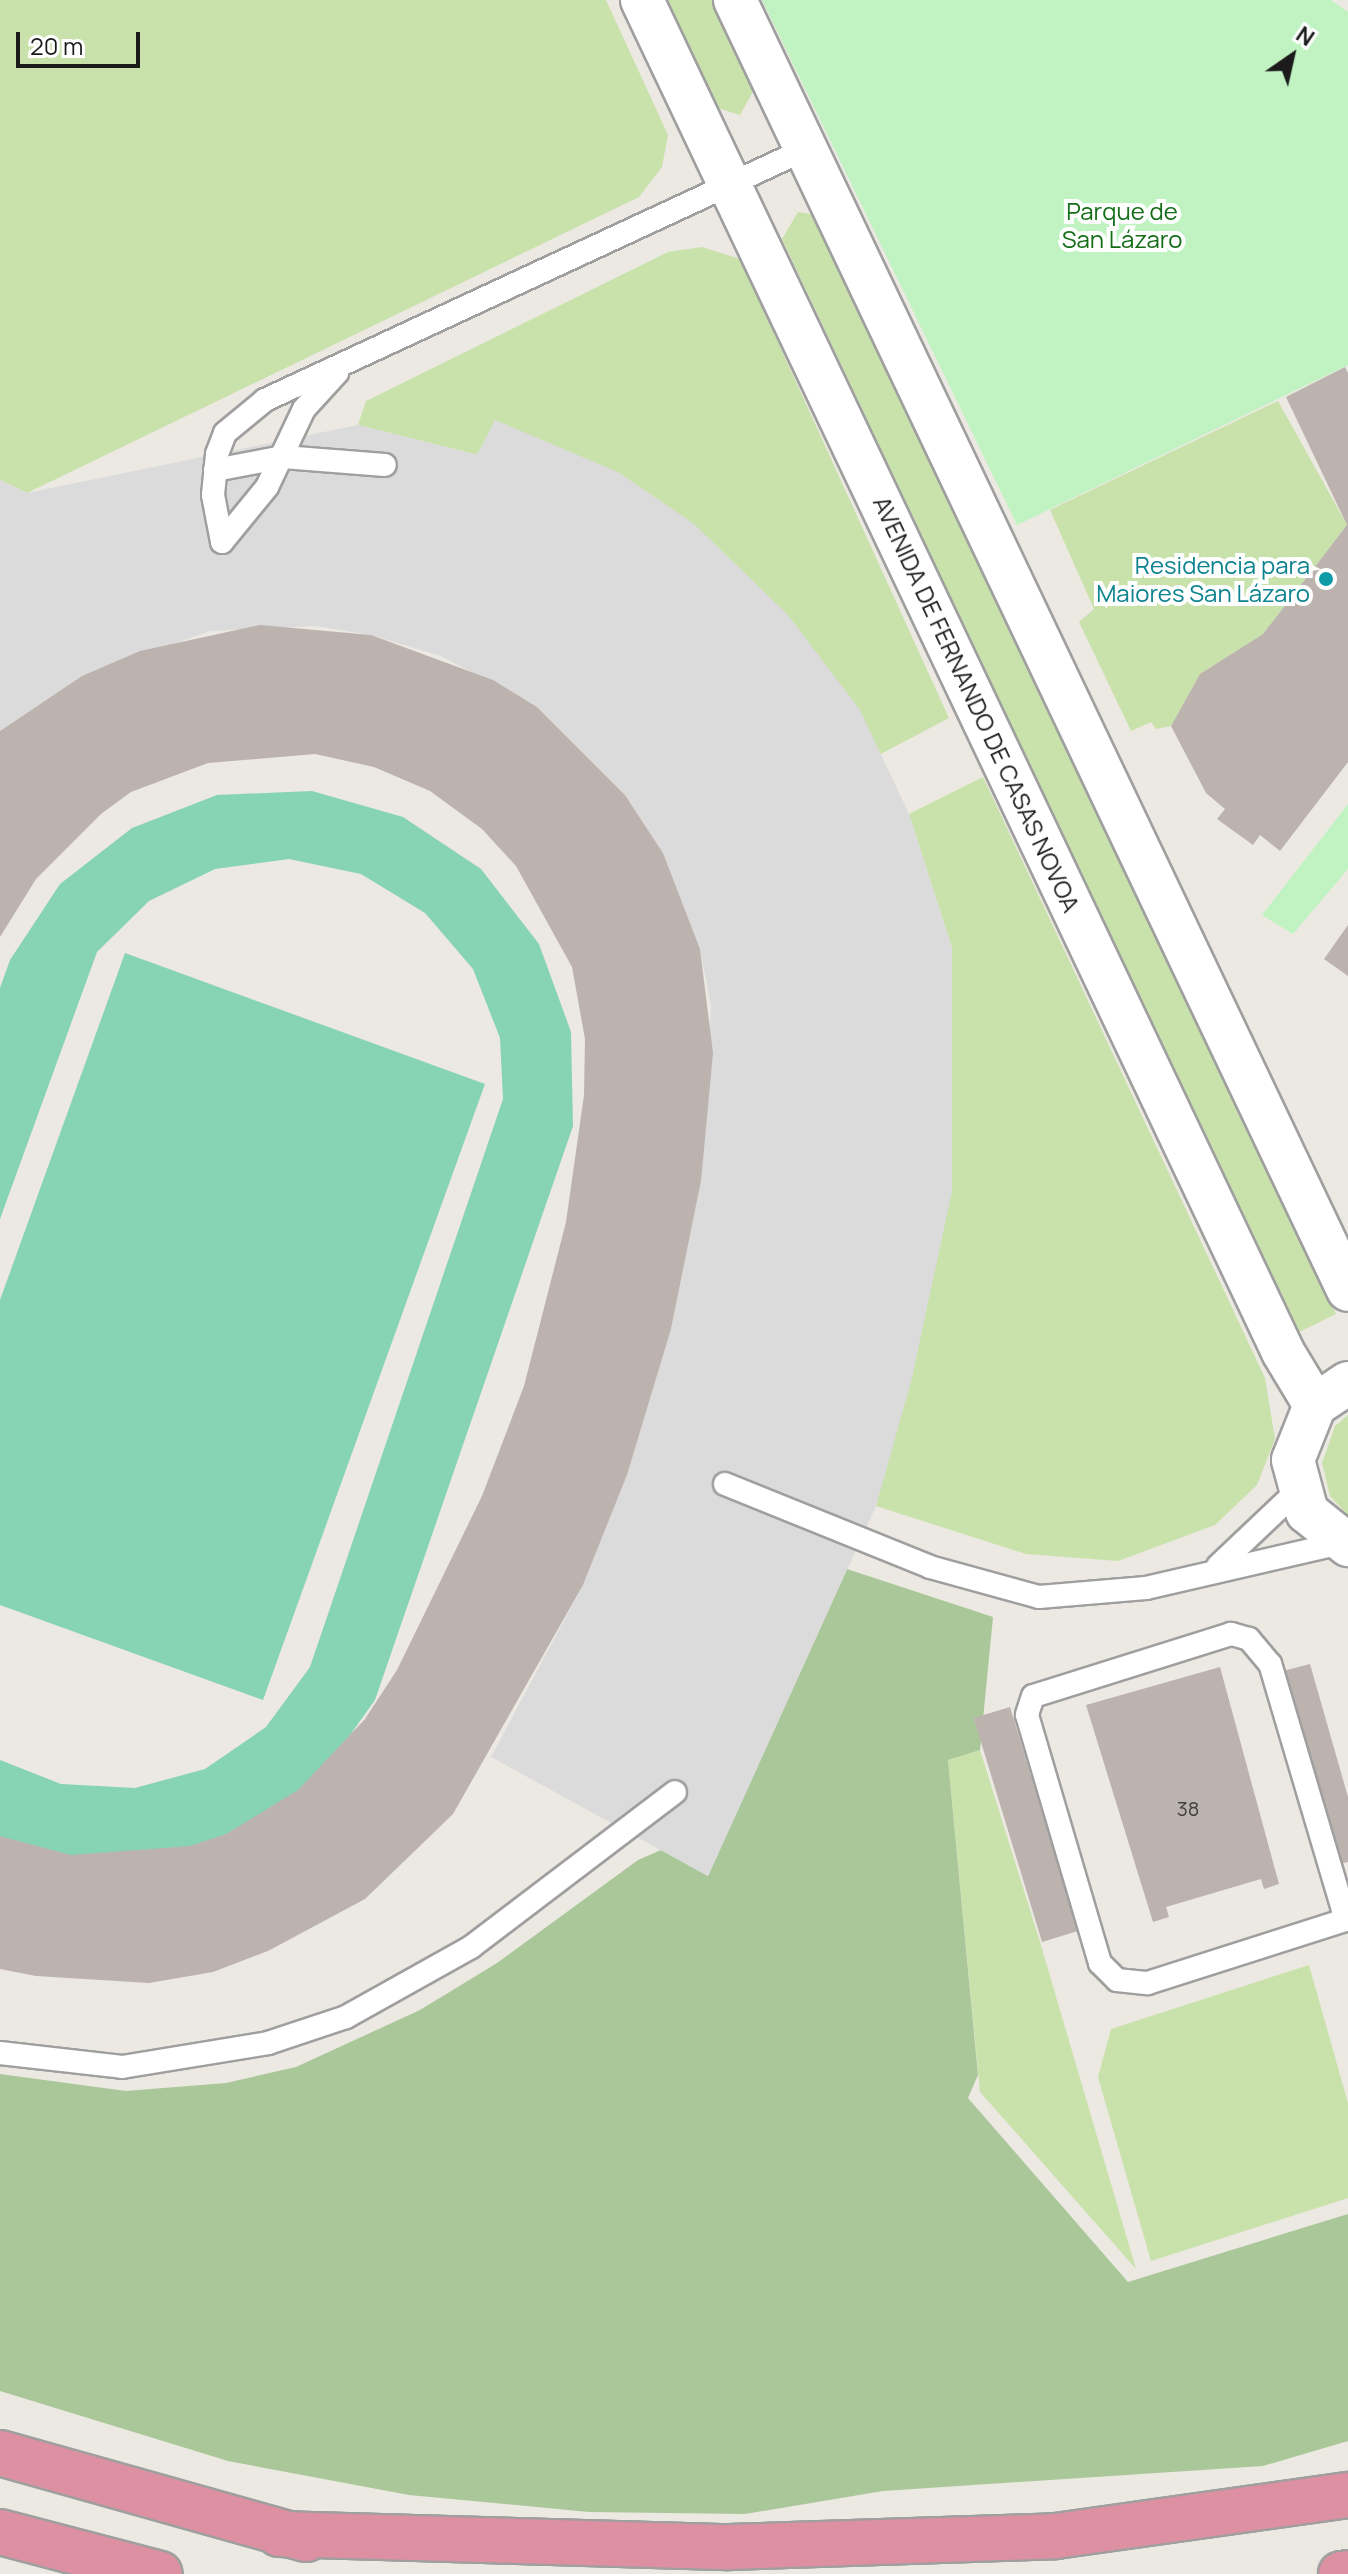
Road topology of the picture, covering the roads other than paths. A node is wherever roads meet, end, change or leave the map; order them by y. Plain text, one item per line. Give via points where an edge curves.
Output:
1 (642, 0) edge
2 (735, 0) edge
3 (806, 149) junction
4 (730, 182) junction
5 (344, 367) junction
6 (283, 457) junction
7 (385, 465) dead end
8 (215, 470) junction
9 (1348, 1290) edge
10 (1332, 1394) edge
11 (725, 1484) dead end
12 (1297, 1491) junction
13 (1345, 1544) edge
14 (1217, 1566) junction
15 (675, 1792) dead end
16 (1347, 1920) edge
17 (0, 2053) edge
18 (0, 2453) edge
19 (1348, 2495) edge
20 (0, 2532) edge
21 (279, 2534) junction
22 (1348, 2573) edge
23 (160, 2574) edge
24 (512, 2574) edge
25 (1341, 2574) edge

1 - 4 street, AVENIDA DE FERNANDO DE CASAS NOVOA
2 - 3 street
3 - 4 lane
3 - 9 street
4 - 5 lane
4 - 10 street, AVENIDA DE FERNANDO DE CASAS NOVOA via 1283,1352
5 - 6 lane via 304,409
5 - 8 lane via 245,415 225,433
6 - 7 lane
6 - 8 lane
6 - 8 lane via 222,542
10 - 12 street via 1296,1445
11 - 14 lane via 930,1567 1039,1597 1146,1588
12 - 13 street via 1314,1521
12 - 14 lane
13 - 14 lane
15 - 17 lane via 471,1947 346,2017 268,2043 122,2067
16 - 16 lane via 1148,1983 1117,1980 1096,1949 1027,1715 1033,1696 1231,1634 1249,1639 1270,1664
18 - 21 highway
19 - 21 highway via 1056,2536 729,2547
20 - 23 highway
21 - 24 highway
22 - 25 highway

